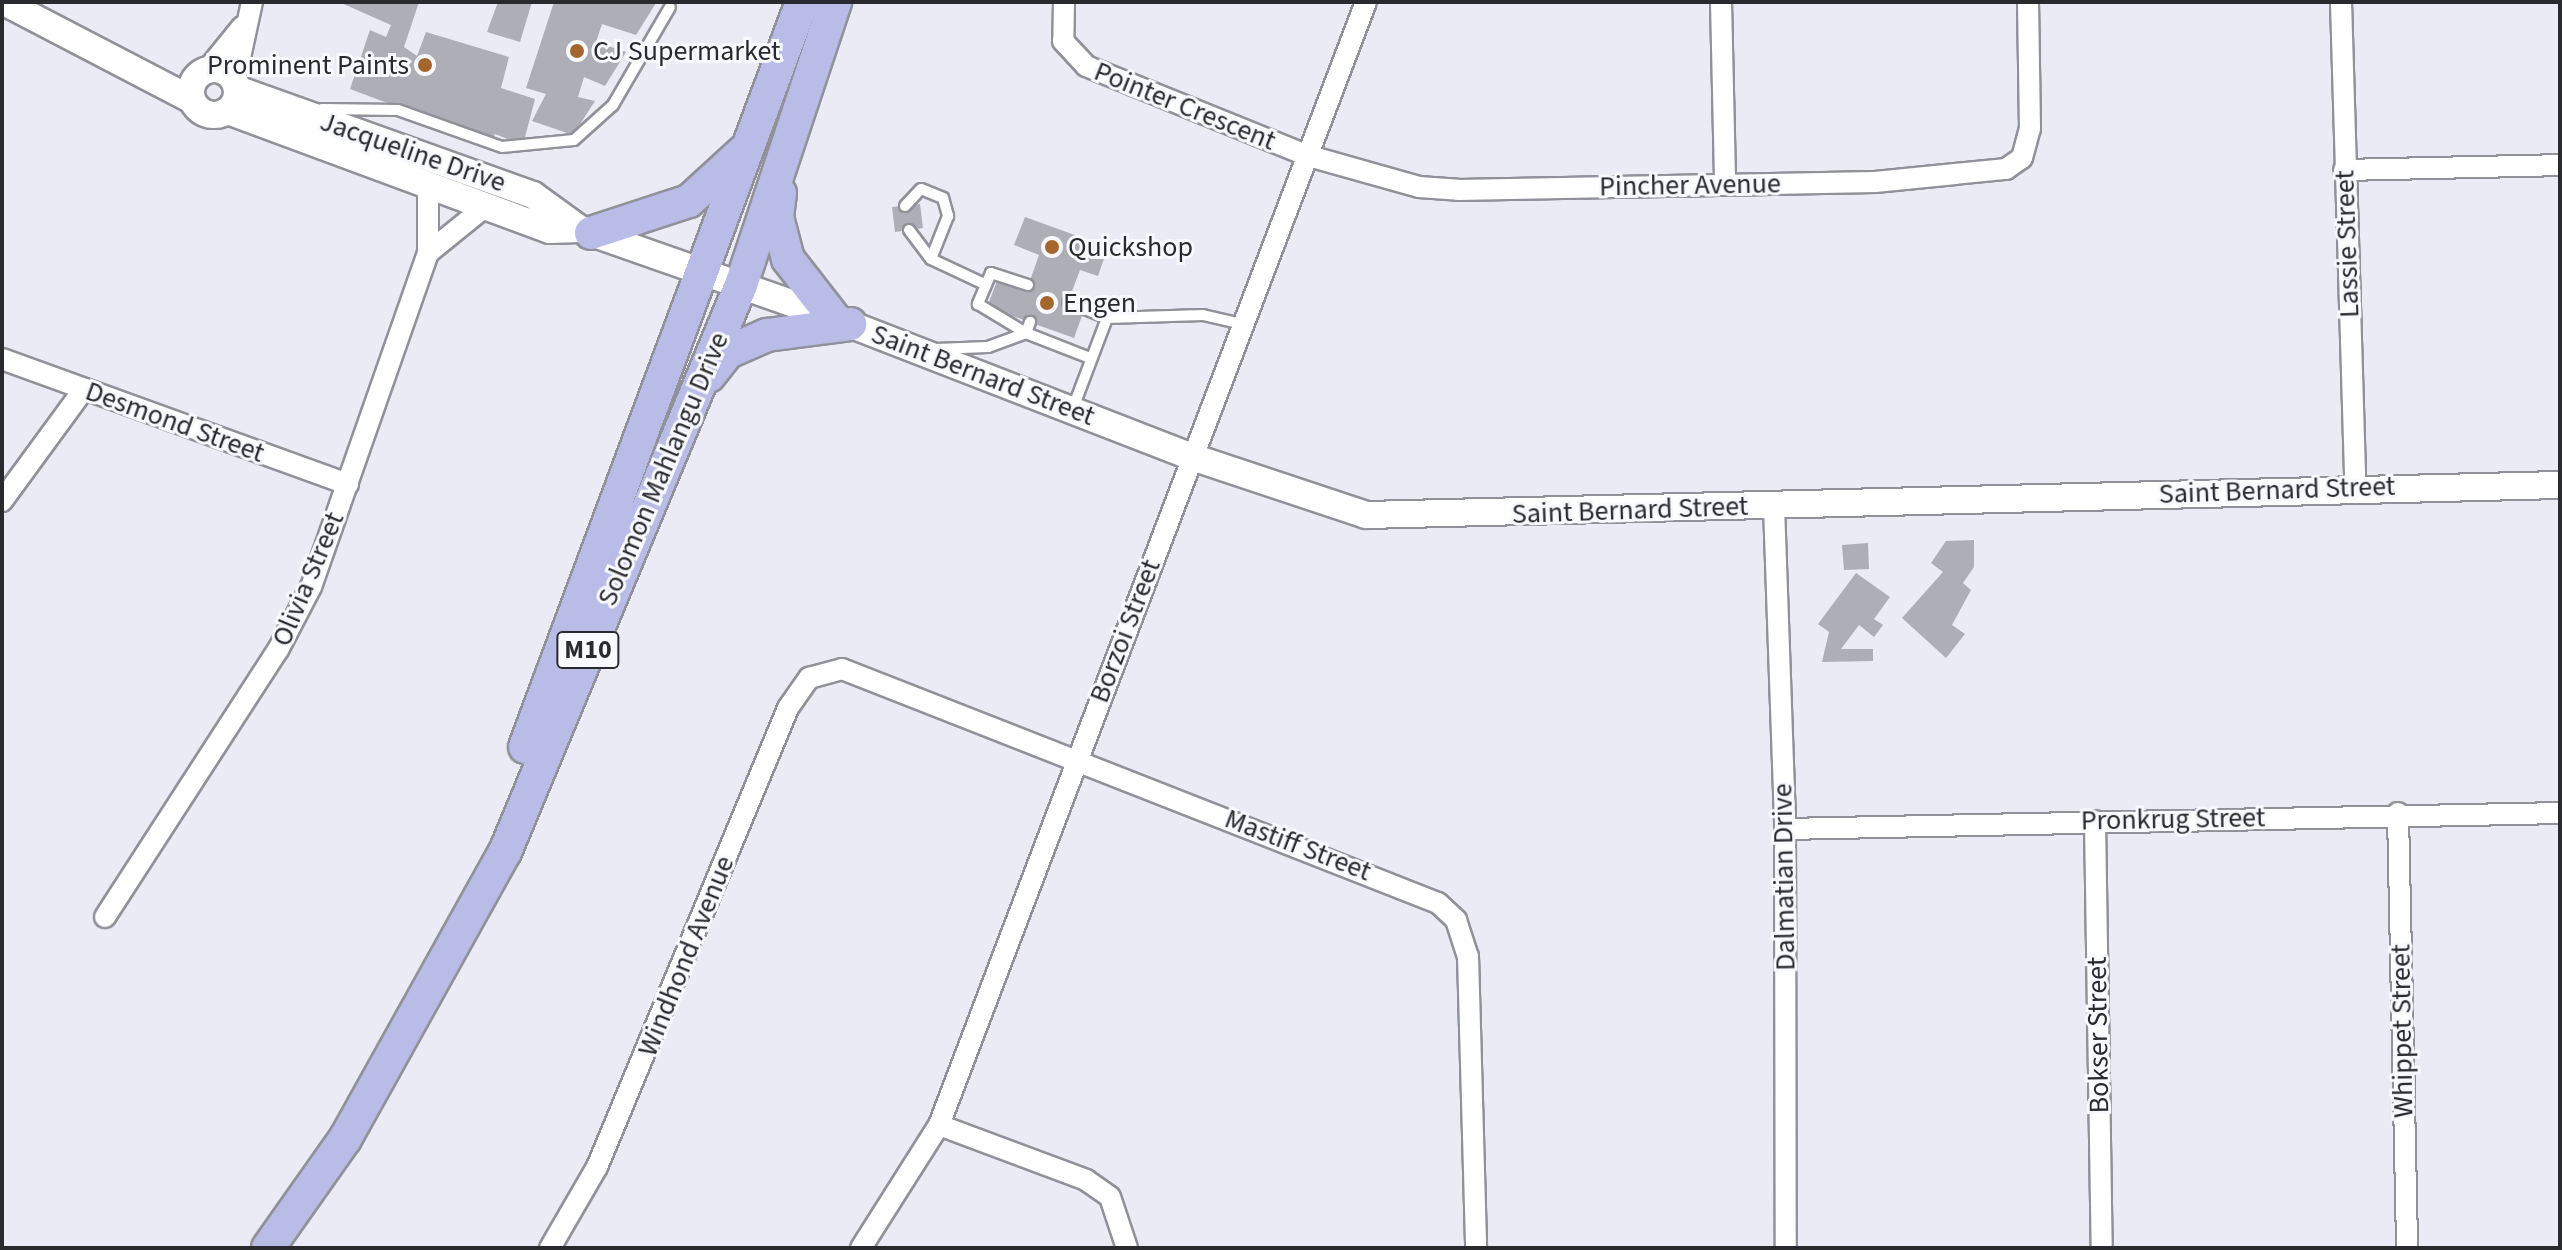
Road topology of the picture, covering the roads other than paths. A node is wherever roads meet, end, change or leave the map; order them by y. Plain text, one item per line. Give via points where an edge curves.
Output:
1 (4, 2) edge
2 (252, 2) edge
3 (802, 2) edge
4 (835, 2) edge
5 (1064, 2) edge
6 (1366, 2) edge
7 (1721, 2) edge
8 (2028, 2) edge
9 (2341, 2) edge
10 (670, 7) dead end
11 (242, 27) junction
12 (112, 58) junction
13 (203, 71) junction
14 (233, 94) junction
15 (192, 100) junction
16 (296, 110) junction
17 (755, 138) junction
18 (1309, 156) junction
19 (785, 159) junction
20 (2560, 165) edge
21 (2344, 170) junction
22 (1725, 182) junction
23 (428, 183) junction
24 (486, 206) junction
25 (905, 206) dead end
26 (909, 230) dead end
27 (586, 231) junction
28 (428, 253) junction
29 (931, 259) junction
30 (704, 273) junction
31 (982, 283) junction
32 (741, 285) junction
33 (1028, 285) dead end
34 (1068, 302) dead end
35 (1107, 318) junction
36 (842, 321) junction
37 (1242, 324) junction
38 (1028, 328) junction
39 (918, 350) junction
40 (1090, 358) junction
41 (2, 359) edge
42 (84, 389) junction
43 (1072, 410) junction
44 (684, 416) junction
45 (1192, 457) junction
46 (348, 484) junction
47 (2355, 485) junction
48 (2560, 485) edge
49 (2, 501) edge
50 (1774, 506) junction
51 (826, 670) joint
52 (1075, 760) junction
53 (2398, 813) junction
54 (2560, 813) edge
55 (2095, 821) junction
56 (1785, 829) junction
57 (105, 917) dead end
58 (438, 965) junction
59 (939, 1125) junction
60 (268, 1248) edge
61 (550, 1248) edge
62 (861, 1248) edge
63 (1127, 1248) edge
64 (1476, 1248) edge
65 (1786, 1248) edge
66 (2102, 1248) edge
67 (2407, 1248) edge

1 - 12 street
2 - 11 street
3 - 17 main road, Solomon Mahlangu Drive / M10
4 - 19 main road, Solomon Mahlangu Drive
5 - 18 street, Pointer Crescent via 1063,41 1086,66
6 - 18 street, Borzoi Street
7 - 22 street
8 - 22 street, Pincher Avenue via 2030,110 2022,158 1986,175
9 - 21 street, Lassie Street
10 - 16 lane via 613,105 574,140 502,147 398,110
11 - 13 street
11 - 14 street
12 - 13 street
12 - 15 street
13 - 14 street via 223,70
13 - 15 street
14 - 15 street via 207,115
14 - 16 street, Jacqueline Drive
14 - 23 street, Jacqueline Drive
16 - 27 street, Jacqueline Drive via 533,195
17 - 27 main road via 689,201
17 - 30 main road, Solomon Mahlangu Drive / M10
18 - 22 street, Pincher Avenue via 1419,187 1458,190
18 - 37 street, Borzoi Street
19 - 32 main road, Solomon Mahlangu Drive
19 - 36 main road via 777,217 783,244
20 - 21 street
21 - 47 street, Lassie Street
23 - 24 street, Jacqueline Drive
23 - 28 street, Olivia Street
24 - 27 street, Jacqueline Drive via 550,230
24 - 28 street
25 - 29 lane via 921,189 943,198 948,216
26 - 29 lane
27 - 30 street, Jacqueline Drive
28 - 46 street, Olivia Street
29 - 31 lane
30 - 32 street, Jacqueline Drive
30 - 58 main road, Solomon Mahlangu Drive / M10
31 - 33 lane via 996,274
31 - 38 lane via 981,310
32 - 36 street, Saint Bernard Street
32 - 44 main road, Solomon Mahlangu Drive / M10
34 - 35 lane
35 - 37 lane via 1194,314
35 - 40 lane
36 - 39 street, Saint Bernard Street
36 - 44 main road via 741,345 711,372
37 - 45 street, Borzoi Street
38 - 39 lane via 988,347
38 - 40 lane
39 - 43 street, Saint Bernard Street
40 - 43 lane
41 - 42 street, Desmond Street
42 - 46 street, Desmond Street
42 - 49 street
43 - 45 street, Saint Bernard Street
44 - 58 main road, Solomon Mahlangu Drive / M10 via 505,852
45 - 50 street, Saint Bernard Street via 1366,515
45 - 52 street, Borzoi Street
46 - 57 street, Olivia Street via 293,626
47 - 48 street, Saint Bernard Street
47 - 50 street, Saint Bernard Street
50 - 56 street, Dalmatian Drive
51 - 52 street, Mastiff Street via 867,674
51 - 61 street, Windhond Avenue via 809,678 788,708 597,1167
52 - 59 street, Borzoi Street
52 - 64 street, Mastiff Street via 1425,894 1456,920 1468,956
53 - 54 street, Pronkrug Street
53 - 55 street, Pronkrug Street
53 - 67 street, Whippet Street
55 - 56 street, Pronkrug Street
55 - 66 street, Bokser Street
56 - 65 street, Dalmatian Drive
58 - 60 main road, Solomon Mahlangu Drive via 345,1139
59 - 62 street, Borzoi Street
59 - 63 street via 1086,1180 1110,1197

